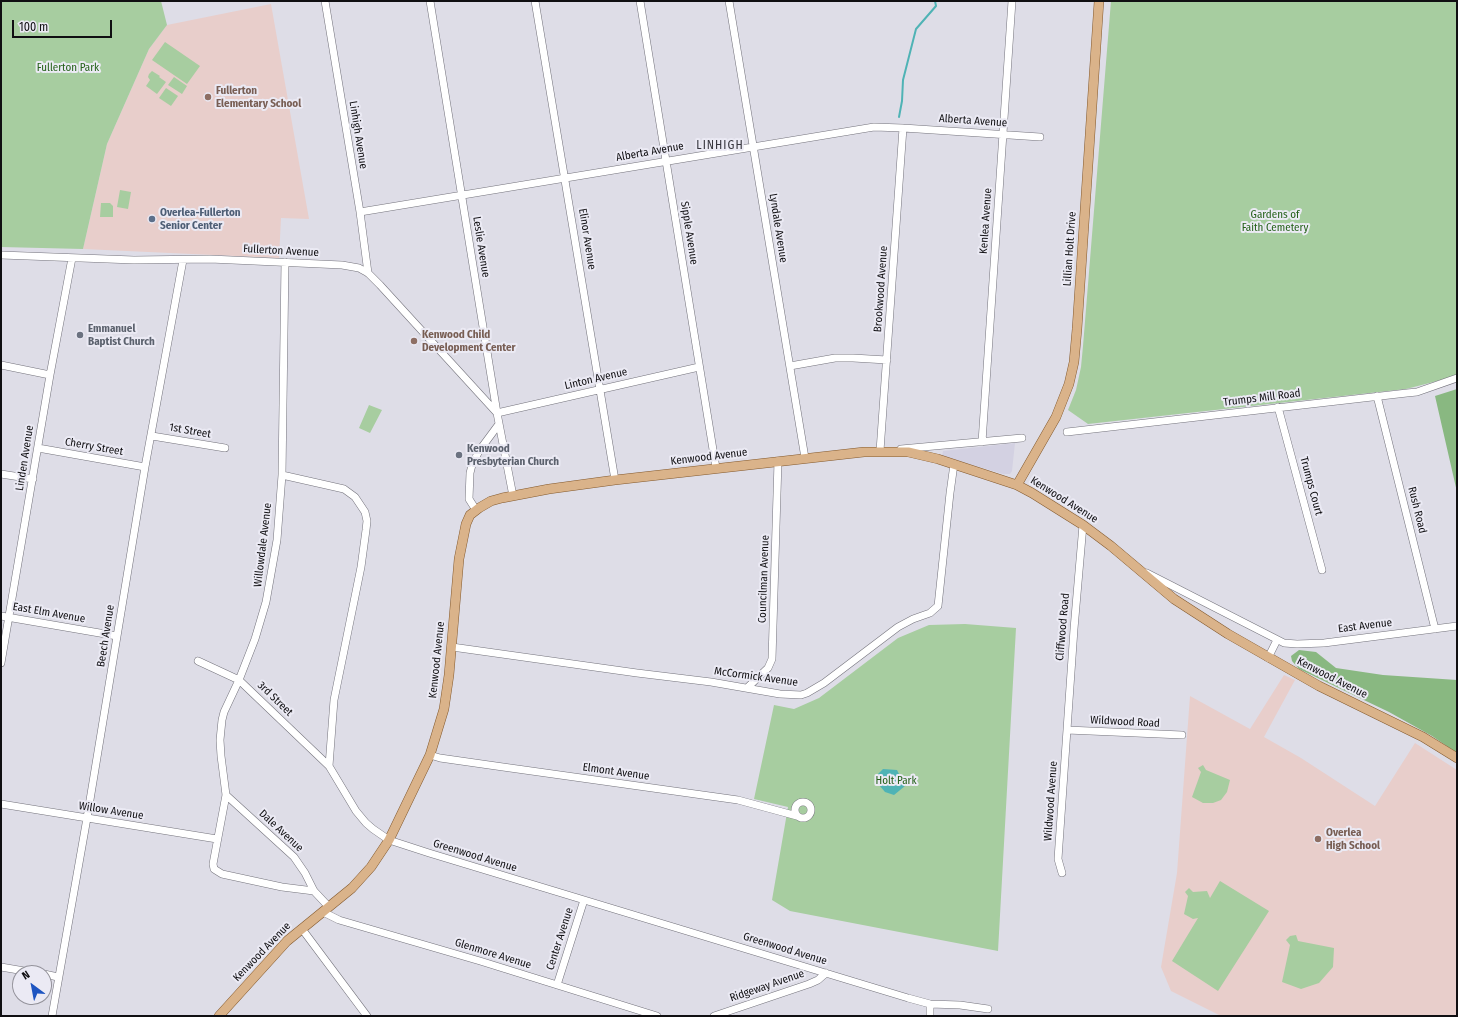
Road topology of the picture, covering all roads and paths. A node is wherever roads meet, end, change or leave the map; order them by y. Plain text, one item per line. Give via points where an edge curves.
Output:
1 (325, 1) edge
2 (430, 1) edge
3 (535, 1) edge
4 (640, 1) edge
5 (729, 1) edge
6 (1012, 1) edge
7 (1099, 1) edge
8 (903, 128) junction
9 (1003, 134) junction
10 (1040, 137) dead end
11 (753, 146) junction
12 (666, 161) junction
13 (565, 178) junction
14 (462, 195) junction
15 (360, 212) junction
16 (1, 255) edge
17 (72, 258) junction
18 (183, 260) junction
19 (285, 262) junction
20 (368, 273) junction
21 (887, 360) junction
22 (1, 365) edge
23 (790, 366) junction
24 (699, 367) junction
25 (50, 374) junction
26 (1457, 378) edge
27 (600, 389) junction
28 (1377, 396) junction
29 (1278, 408) junction
30 (497, 413) junction
31 (499, 424) junction
32 (1067, 432) dead end
33 (152, 436) junction
34 (1022, 438) dead end
35 (982, 442) junction
36 (38, 448) junction
37 (225, 448) dead end
38 (880, 451) junction
39 (895, 451) junction
40 (805, 458) junction
41 (778, 461) junction
42 (954, 464) junction
43 (145, 467) junction
44 (716, 468) junction
45 (1, 474) edge
46 (282, 475) junction
47 (33, 479) junction
48 (615, 480) junction
49 (1017, 485) junction
50 (513, 496) junction
51 (476, 510) junction
52 (1083, 525) junction
53 (1132, 563) junction
54 (1322, 570) dead end
55 (1, 616) edge
56 (9, 618) junction
57 (1457, 626) edge
58 (1435, 629) junction
59 (117, 636) junction
60 (1277, 640) junction
61 (452, 647) junction
62 (1268, 658) junction
63 (198, 661) dead end
64 (1, 663) edge
65 (239, 680) junction
66 (747, 688) junction
67 (1067, 730) junction
68 (1182, 735) dead end
69 (430, 755) junction
70 (1457, 758) edge
71 (329, 766) junction
72 (226, 795) junction
73 (1, 804) edge
74 (797, 816) dead end
75 (87, 818) junction
76 (217, 839) junction
77 (390, 840) junction
78 (1062, 873) dead end
79 (314, 891) junction
80 (584, 900) junction
81 (326, 909) junction
82 (302, 929) junction
83 (1, 967) edge
84 (12, 969) edge
85 (826, 973) junction
86 (52, 976) edge
87 (58, 977) junction
88 (557, 985) junction
89 (930, 1004) junction
90 (988, 1009) dead end
91 (52, 1016) edge
92 (219, 1016) edge
93 (368, 1016) edge
94 (657, 1016) edge
95 (714, 1016) edge
96 (930, 1016) edge

1 - 15 street, Linhigh Avenue
2 - 14 street, Leslie Avenue
3 - 13 street, Elinor Avenue
4 - 12 street, Sipple Avenue
5 - 11 street, Lyndale Avenue
6 - 9 street, Kenlea Avenue
7 - 49 main road, Lillian Holt Drive via 1074,362 1069,384 1056,416
8 - 9 street, Alberta Avenue
8 - 11 street, Alberta Avenue via 874,127
8 - 21 street, Brookwood Avenue
9 - 10 street, Alberta Avenue
9 - 35 street, Kenlea Avenue
11 - 12 street, Alberta Avenue
11 - 23 street, Lyndale Avenue
12 - 13 street, Alberta Avenue
12 - 24 street, Sipple Avenue
13 - 14 street, Alberta Avenue
13 - 27 street, Elinor Avenue
14 - 15 street, Alberta Avenue
14 - 30 street, Leslie Avenue
15 - 20 street, Linhigh Avenue
16 - 17 street, Fullerton Avenue
17 - 18 street, Fullerton Avenue
17 - 25 street, Linden Avenue
18 - 19 street, Fullerton Avenue
18 - 33 street, Beech Avenue
19 - 20 street, Fullerton Avenue via 350,266
19 - 46 street, Willowdale Avenue
20 - 30 street, Fullerton Avenue
21 - 23 street via 835,358
21 - 38 street, Brookwood Avenue
22 - 25 street
23 - 40 street, Lyndale Avenue
24 - 27 street, Linton Avenue
24 - 44 street, Sipple Avenue
25 - 36 street, Linden Avenue
26 - 28 street, Trumps Mill Road via 1417,392
27 - 30 street, Linton Avenue
27 - 48 street, Elinor Avenue
28 - 29 street, Trumps Mill Road
28 - 58 street, Rush Road
29 - 32 street, Trumps Mill Road
29 - 54 street, Trumps Court
30 - 31 street, Leslie Avenue
31 - 50 street, Leslie Avenue
31 - 51 street via 472,465 470,499
33 - 37 street, 1st Street
33 - 43 street, Beech Avenue
34 - 35 street
35 - 39 street
36 - 43 street, Cherry Street
36 - 47 street, Linden Avenue
38 - 39 main road, Kenwood Avenue
38 - 40 main road, Kenwood Avenue
39 - 42 main road, Kenwood Avenue via 920,454
40 - 41 main road, Kenwood Avenue
41 - 44 main road, Kenwood Avenue
41 - 66 street, Councilman Avenue via 772,659 768,668
42 - 49 main road, Kenwood Avenue
42 - 66 street, McCormick Avenue via 938,606 930,613 898,627 807,693 780,694
43 - 59 street, Beech Avenue
44 - 48 main road, Kenwood Avenue
45 - 47 street
46 - 65 street, Willowdale Avenue via 277,540 270,584 255,639
46 - 71 street via 344,489 361,504 367,521 362,567 334,700
47 - 56 street, Linden Avenue
48 - 50 main road, Kenwood Avenue
49 - 52 main road, Kenwood Avenue
50 - 51 main road, Kenwood Avenue via 491,501
51 - 61 main road, Kenwood Avenue via 468,519 461,544
52 - 53 main road, Kenwood Avenue
52 - 67 street, Cliffwood Road
53 - 60 street, East Avenue
53 - 62 main road, Kenwood Avenue via 1174,599
55 - 56 street, East Elm Avenue
56 - 59 street, East Elm Avenue
56 - 64 street, Linden Avenue
57 - 58 street, East Avenue
58 - 60 street, East Avenue via 1324,643 1284,644
59 - 75 street, Beech Avenue
60 - 62 street
61 - 66 street, McCormick Avenue
61 - 69 main road, Kenwood Avenue via 446,695
62 - 70 main road, Kenwood Avenue via 1424,737
63 - 65 street, 3rd Street
65 - 71 street, 3rd Street
65 - 72 street, Willowdale Avenue via 224,712 221,726 222,770
67 - 68 street, Wildwood Road
67 - 78 street, Wildwood Avenue via 1058,859
69 - 74 street, Elmont Avenue via 738,800
69 - 77 main road, Kenwood Avenue
71 - 77 street, Greenwood Avenue via 360,816 373,829
72 - 76 street, Willowdale Avenue
72 - 79 street, Dale Avenue via 294,857
73 - 75 street, Willow Avenue
75 - 76 street, Willow Avenue
75 - 87 street, Beech Avenue
76 - 79 street, Willowdale Avenue via 214,869 222,874
77 - 80 street, Greenwood Avenue
77 - 81 main road, Kenwood Avenue via 352,888
79 - 81 street, Dale Avenue
80 - 85 street, Greenwood Avenue
80 - 88 street, Center Avenue
81 - 82 main road, Kenwood Avenue
81 - 88 street, Glenmore Avenue via 339,920
82 - 92 main road, Kenwood Avenue via 286,941
82 - 93 street
83 - 84 street
85 - 89 street, Greenwood Avenue
85 - 95 street, Ridgeway Avenue via 809,984
86 - 87 street
87 - 91 street, Beech Avenue
88 - 94 street, Glenmore Avenue
89 - 90 street, Greenwood Avenue
89 - 96 street

